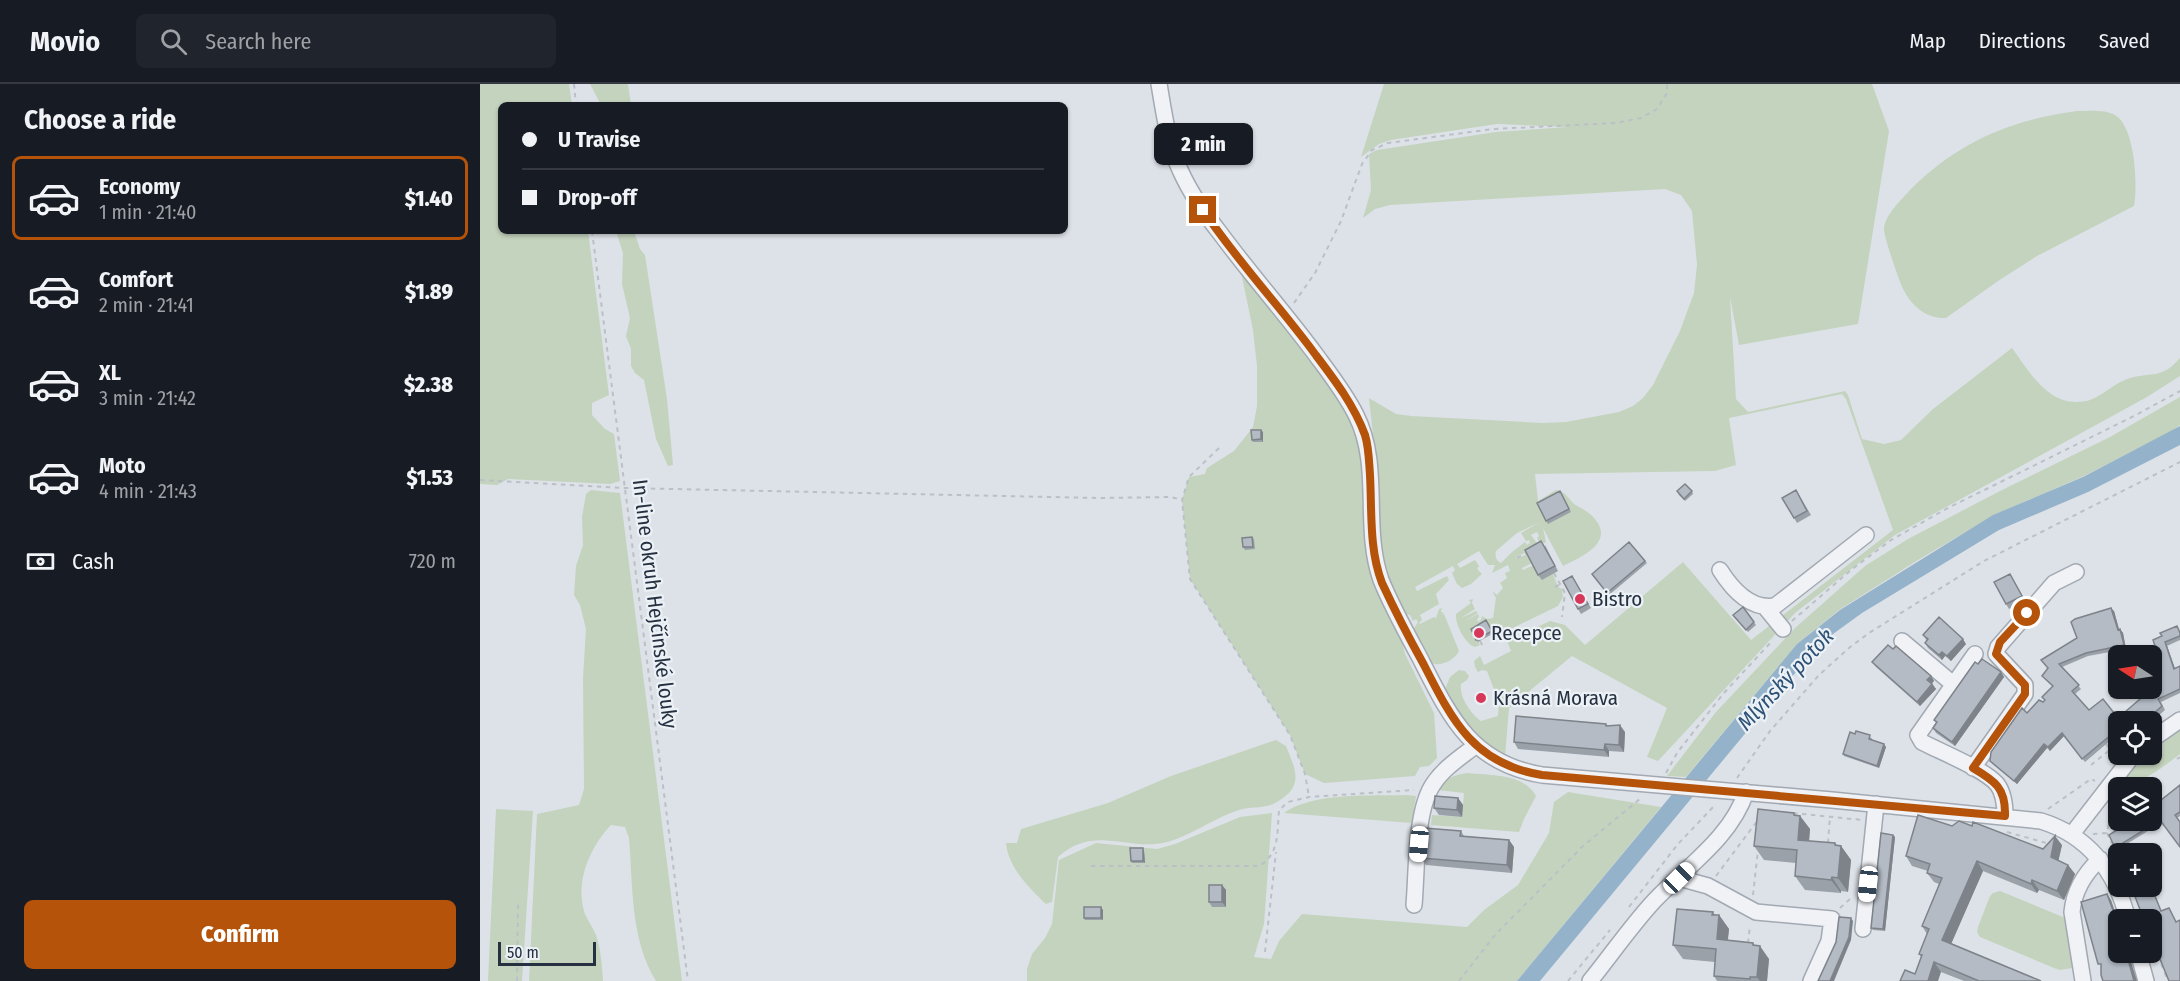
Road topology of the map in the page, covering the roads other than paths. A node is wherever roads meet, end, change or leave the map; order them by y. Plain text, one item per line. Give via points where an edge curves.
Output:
1 (1159, 84) edge
2 (1866, 535) dead end
3 (1720, 570) dead end
4 (2076, 572) dead end
5 (1765, 607) junction
6 (1783, 629) dead end
7 (1902, 641) dead end
8 (1975, 654) dead end
9 (1953, 684) junction
10 (2180, 720) edge
11 (2162, 732) edge
12 (1475, 746) junction
13 (2125, 765) edge
14 (1973, 768) junction
15 (1728, 790) junction
16 (1876, 804) junction
17 (2005, 820) junction
18 (2072, 834) junction
19 (2100, 859) junction
20 (1679, 878) junction
21 (1414, 905) dead end
22 (2124, 909) edge
23 (1863, 929) dead end
24 (2141, 963) edge
25 (1590, 981) edge
26 (1811, 981) edge
27 (2083, 981) edge
28 (2146, 981) edge

1 - 12 street via 1174,155 1188,186 1231,248 1337,383 1360,424 1368,449 1372,538 1381,580 1446,708
2 - 5 street via 1775,606
3 - 5 street via 1732,590
4 - 14 street via 2054,583 2000,642 1996,654 2027,689
5 - 6 street
7 - 9 street
8 - 9 street
9 - 14 street via 1918,735 1922,742
10 - 11 street
12 - 15 street via 1504,764 1532,773
12 - 21 street via 1447,768 1429,789 1422,809
13 - 18 street
14 - 17 street via 1999,786
15 - 16 street
15 - 20 street via 1732,820
16 - 17 street
16 - 23 street
17 - 18 street via 2041,821
18 - 19 street
19 - 22 street via 2115,882
19 - 27 street via 2083,878 2073,902
20 - 25 street via 1653,902
20 - 26 street via 1708,886 1756,912 1832,920 1829,941
24 - 28 street

